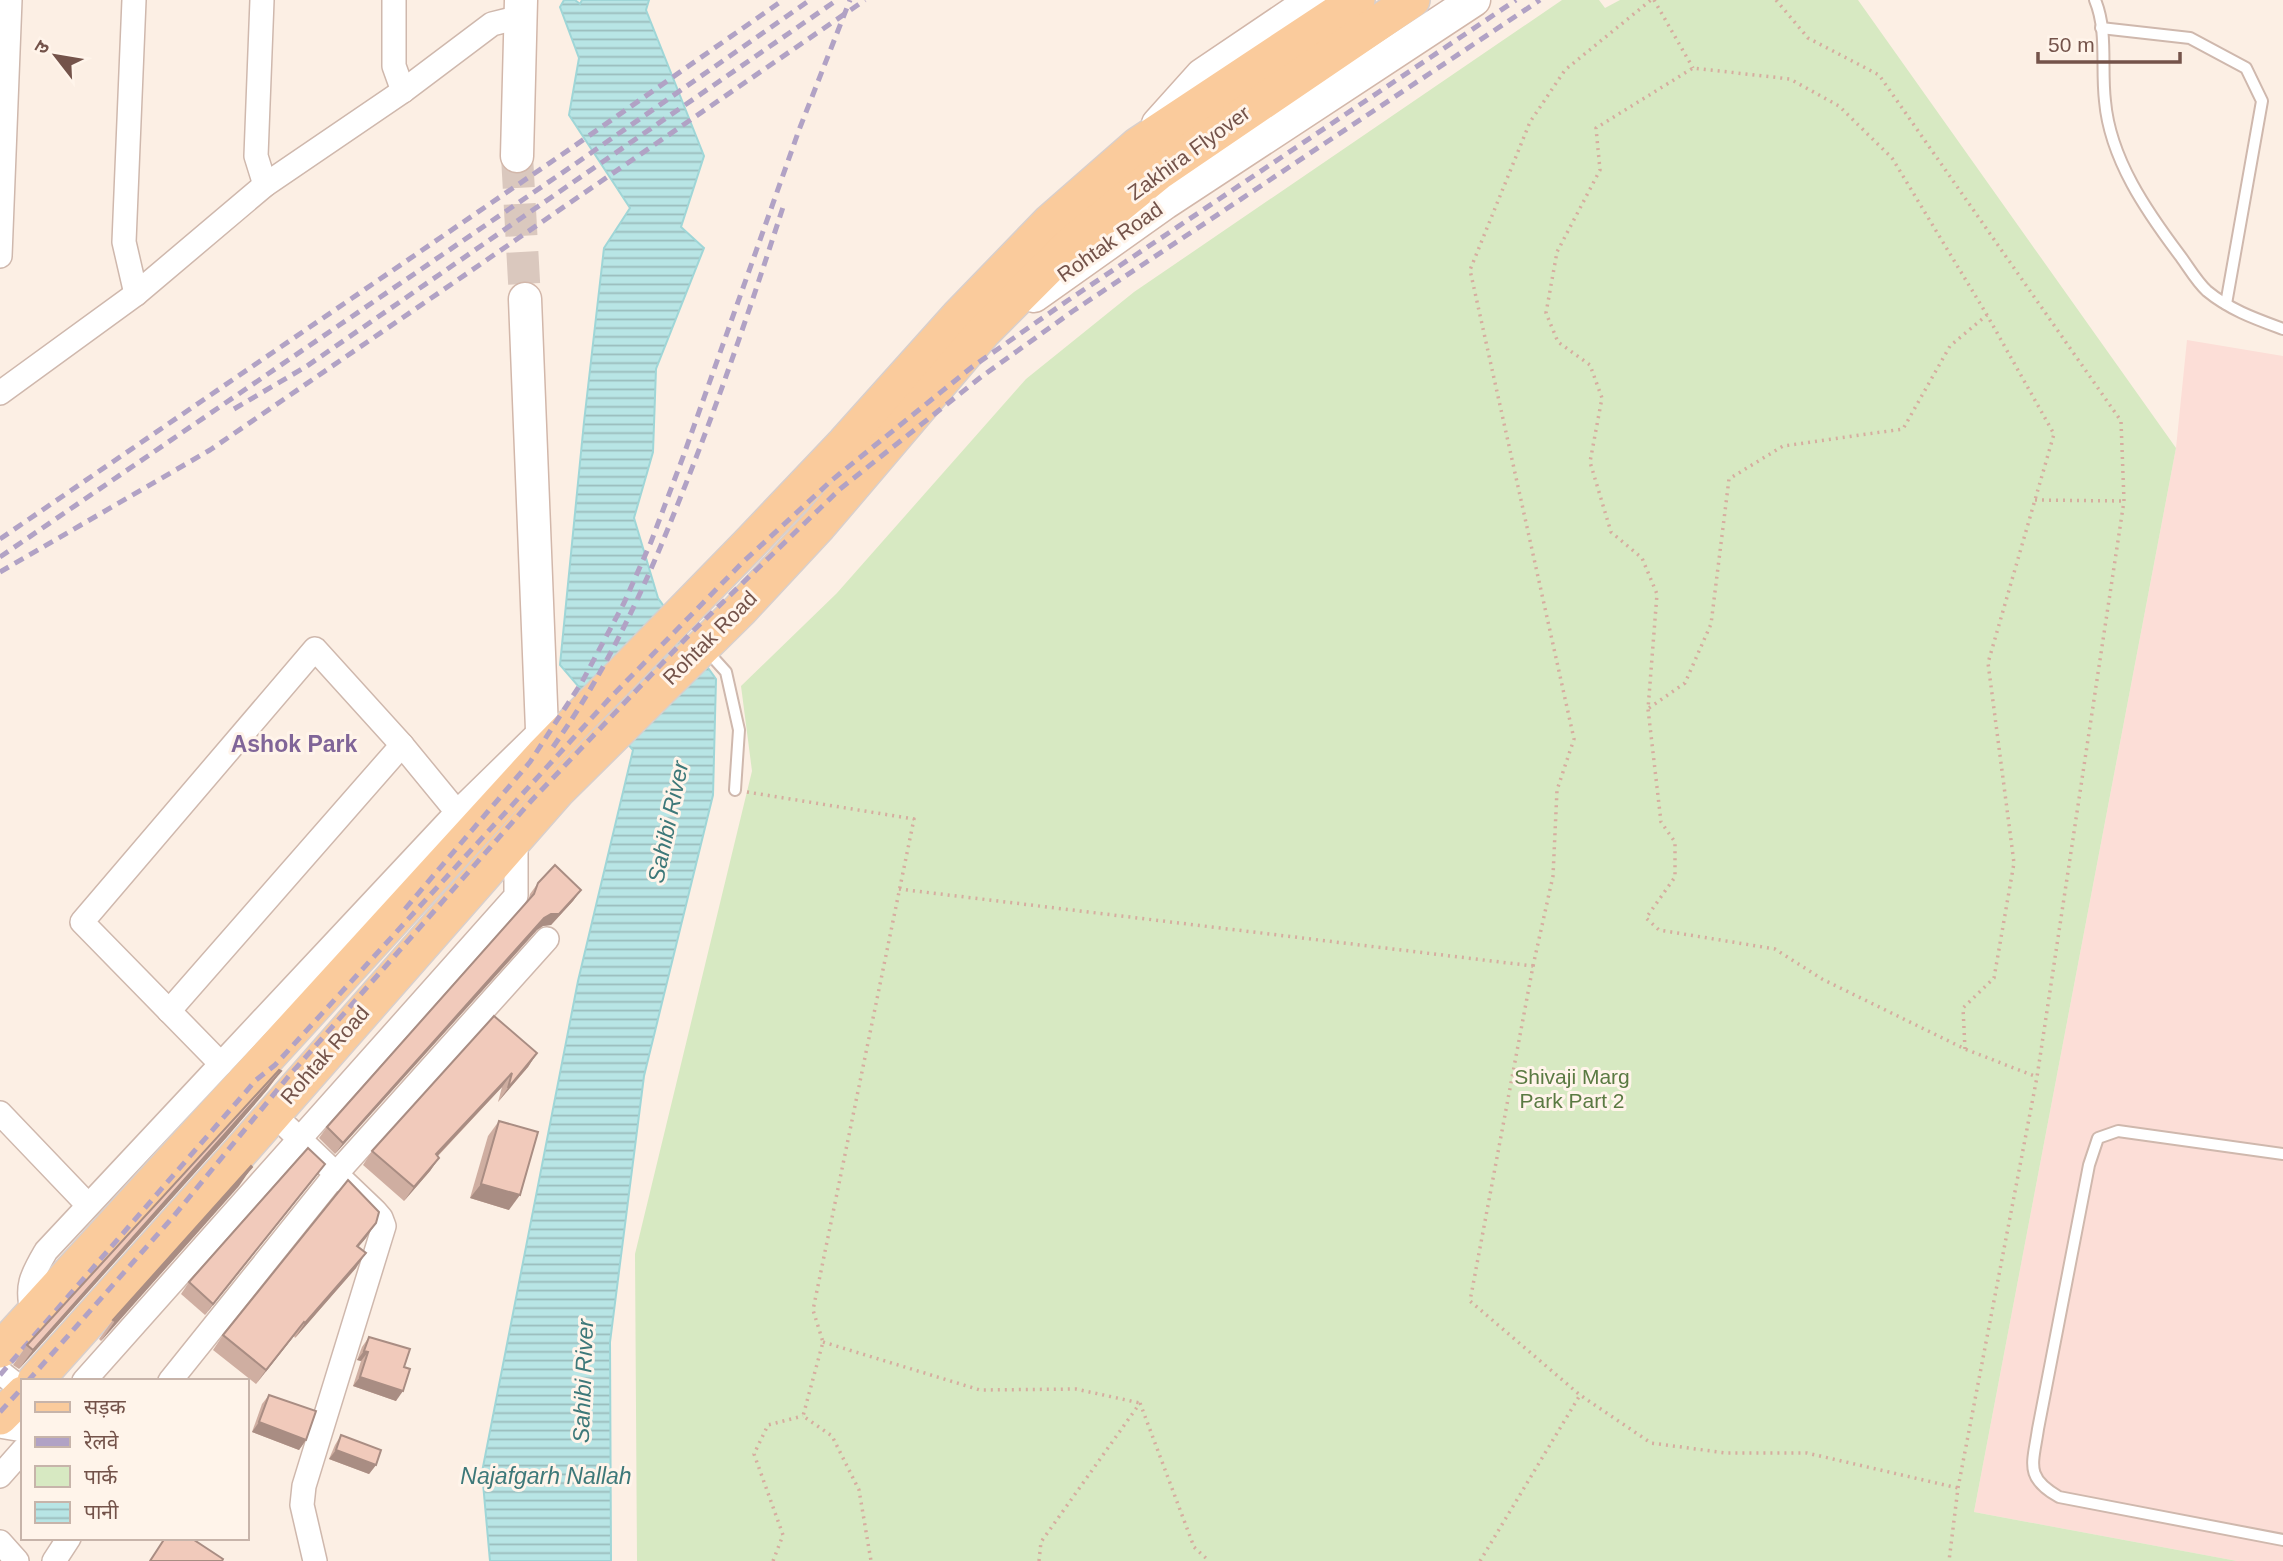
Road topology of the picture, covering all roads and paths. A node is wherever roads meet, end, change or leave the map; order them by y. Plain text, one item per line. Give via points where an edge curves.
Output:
1 (10, 0) edge
2 (134, 0) edge
3 (262, 0) edge
4 (394, 0) edge
5 (1313, 0) edge
6 (1357, 0) edge
7 (1412, 0) edge
8 (1474, 0) edge
9 (1653, 0) edge
10 (1776, 0) edge
11 (2095, 0) edge
12 (520, 8) edge
13 (2101, 28) junction
14 (1693, 68) junction
15 (403, 91) junction
16 (1138, 145) junction
17 (517, 156) tunnel mouth
18 (265, 185) junction
19 (0, 256) edge
20 (136, 294) junction
21 (525, 299) tunnel mouth
22 (2226, 304) junction
23 (1987, 316) junction
24 (2283, 330) edge
25 (985, 331) junction
26 (0, 393) edge
27 (2035, 500) junction
28 (2124, 501) junction
29 (702, 646) junction
30 (1648, 709) junction
31 (543, 742) junction
32 (402, 745) junction
33 (735, 790) joint
34 (457, 812) junction
35 (516, 838) junction
36 (900, 889) junction
37 (547, 939) dead end
38 (1533, 965) junction
39 (169, 1011) junction
40 (1965, 1049) junction
41 (221, 1064) junction
42 (2037, 1077) junction
43 (0, 1113) edge
44 (273, 1114) junction
45 (298, 1138) junction
46 (2283, 1154) edge
47 (336, 1174) junction
48 (88, 1204) junction
49 (33, 1314) junction
50 (823, 1342) junction
51 (0, 1350) edge
52 (0, 1372) edge
53 (37, 1379) edge
54 (86, 1379) edge
55 (172, 1379) edge
56 (21, 1390) edge
57 (21, 1394) edge
58 (1580, 1395) junction
59 (1140, 1403) junction
60 (803, 1416) junction
61 (0, 1417) edge
62 (0, 1426) edge
63 (21, 1430) edge
64 (21, 1452) edge
65 (0, 1476) edge
66 (1958, 1488) junction
67 (68, 1540) edge
68 (2283, 1540) edge
69 (54, 1561) edge
70 (315, 1561) edge
71 (773, 1561) edge
72 (871, 1561) edge
73 (1039, 1561) edge
74 (1209, 1561) edge
75 (1480, 1561) edge
76 (1949, 1561) edge

1 - 19 street
2 - 20 street via 124,242
3 - 18 street via 256,156
4 - 15 street via 394,66
5 - 16 main road, Rohtak Road via 1202,75
6 - 16 main road, Zakhira Flyover
7 - 25 main road, Zakhira Flyover via 1149,179 1070,245
8 - 25 main road, Rohtak Road via 1164,203
9 - 14 path
9 - 38 path via 1558,80 1530,122 1470,270 1574,739 1557,790 1553,876
10 - 28 path via 1808,38 1879,75 2121,421
11 - 13 lane
12 - 15 street via 492,23
12 - 17 main road
13 - 22 lane via 2105,102 2115,150 2152,219 2205,289
13 - 22 lane via 2190,38 2246,68 2262,101
14 - 23 path via 1790,79 1839,106 1892,158
14 - 30 path via 1596,128 1600,170 1557,252 1546,313 1558,342 1590,365 1602,398 1590,462 1611,532 1642,558 1657,594
15 - 18 street
16 - 31 main road, Rohtak Road via 1050,222 995,278 835,453 588,710
18 - 20 street
20 - 26 street
21 - 31 main road
22 - 24 lane
23 - 27 path via 2054,434
23 - 30 path via 1950,346 1903,429 1783,446 1728,479 1711,624 1685,683
25 - 29 main road, Rohtak Road via 819,525
27 - 28 path
27 - 40 path via 1988,663 2014,863 1994,978 1963,1008
28 - 42 path
29 - 33 lane via 726,672 739,730
29 - 35 main road, Rohtak Road via 606,740
30 - 40 path via 1661,822 1675,842 1675,877 1646,918 1659,930 1775,949 1822,979
31 - 34 street
31 - 49 main road, Rohtak Road
32 - 34 street
32 - 39 street
32 - 39 street via 315,649 82,922
33 - 36 path via 914,819
34 - 41 street
35 - 44 main road, Rohtak Road
35 - 45 street via 516,896
36 - 38 path
36 - 50 path via 813,1310
37 - 47 street
38 - 58 path via 1470,1301
39 - 41 street
40 - 42 path
41 - 48 street
42 - 66 path
43 - 48 street
44 - 45 street
44 - 53 main road, Rohtak Road
45 - 47 street
45 - 54 street
46 - 68 lane via 2118,1131 2098,1138 2087,1174 2033,1470 2039,1483 2059,1497
47 - 55 street
47 - 70 street via 382,1218 384,1226 304,1486 302,1505
48 - 49 street via 46,1251 31,1278
49 - 51 main road, Rohtak Road
50 - 59 path via 980,1390 1076,1389
50 - 60 path
52 - 56 street
57 - 61 main road
58 - 66 path via 1651,1443 1727,1453 1807,1452
58 - 75 path
59 - 73 path via 1041,1542
59 - 74 path via 1194,1547
60 - 71 path via 768,1425 754,1454 783,1535
60 - 72 path via 832,1436 859,1490
62 - 63 street
64 - 65 street
66 - 76 path
67 - 69 street

